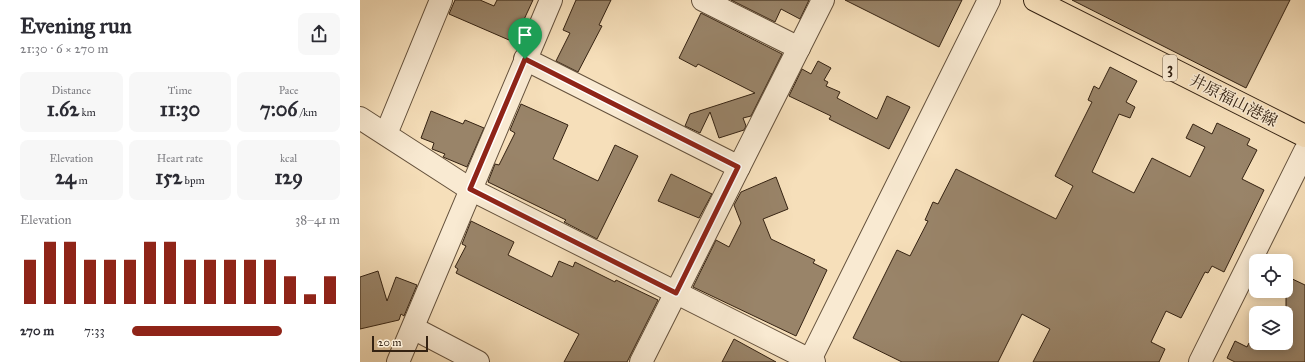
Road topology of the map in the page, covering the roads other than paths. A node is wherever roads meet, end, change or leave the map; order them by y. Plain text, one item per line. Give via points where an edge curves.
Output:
1 (441, 0) edge
2 (551, 0) edge
3 (704, 0) edge
4 (824, 0) edge
5 (990, 0) edge
6 (1035, 0) edge
7 (799, 48) junction
8 (525, 59) junction
9 (360, 118) edge
10 (386, 134) junction
11 (1305, 136) edge
12 (1305, 151) edge
13 (738, 167) junction
14 (470, 189) junction
15 (676, 293) junction
16 (413, 328) junction
17 (811, 361) edge
18 (398, 362) edge
19 (478, 362) edge
20 (641, 362) edge
21 (1200, 362) edge

1 - 10 street
2 - 8 street
3 - 7 street
4 - 7 street
5 - 17 street
6 - 11 main road, 井原福山港線 / 3
7 - 13 street
8 - 13 street
8 - 14 street
9 - 10 street
10 - 14 street
12 - 21 street
13 - 15 street
14 - 15 street
14 - 16 street
15 - 17 street
15 - 20 street
16 - 18 street
16 - 19 street

